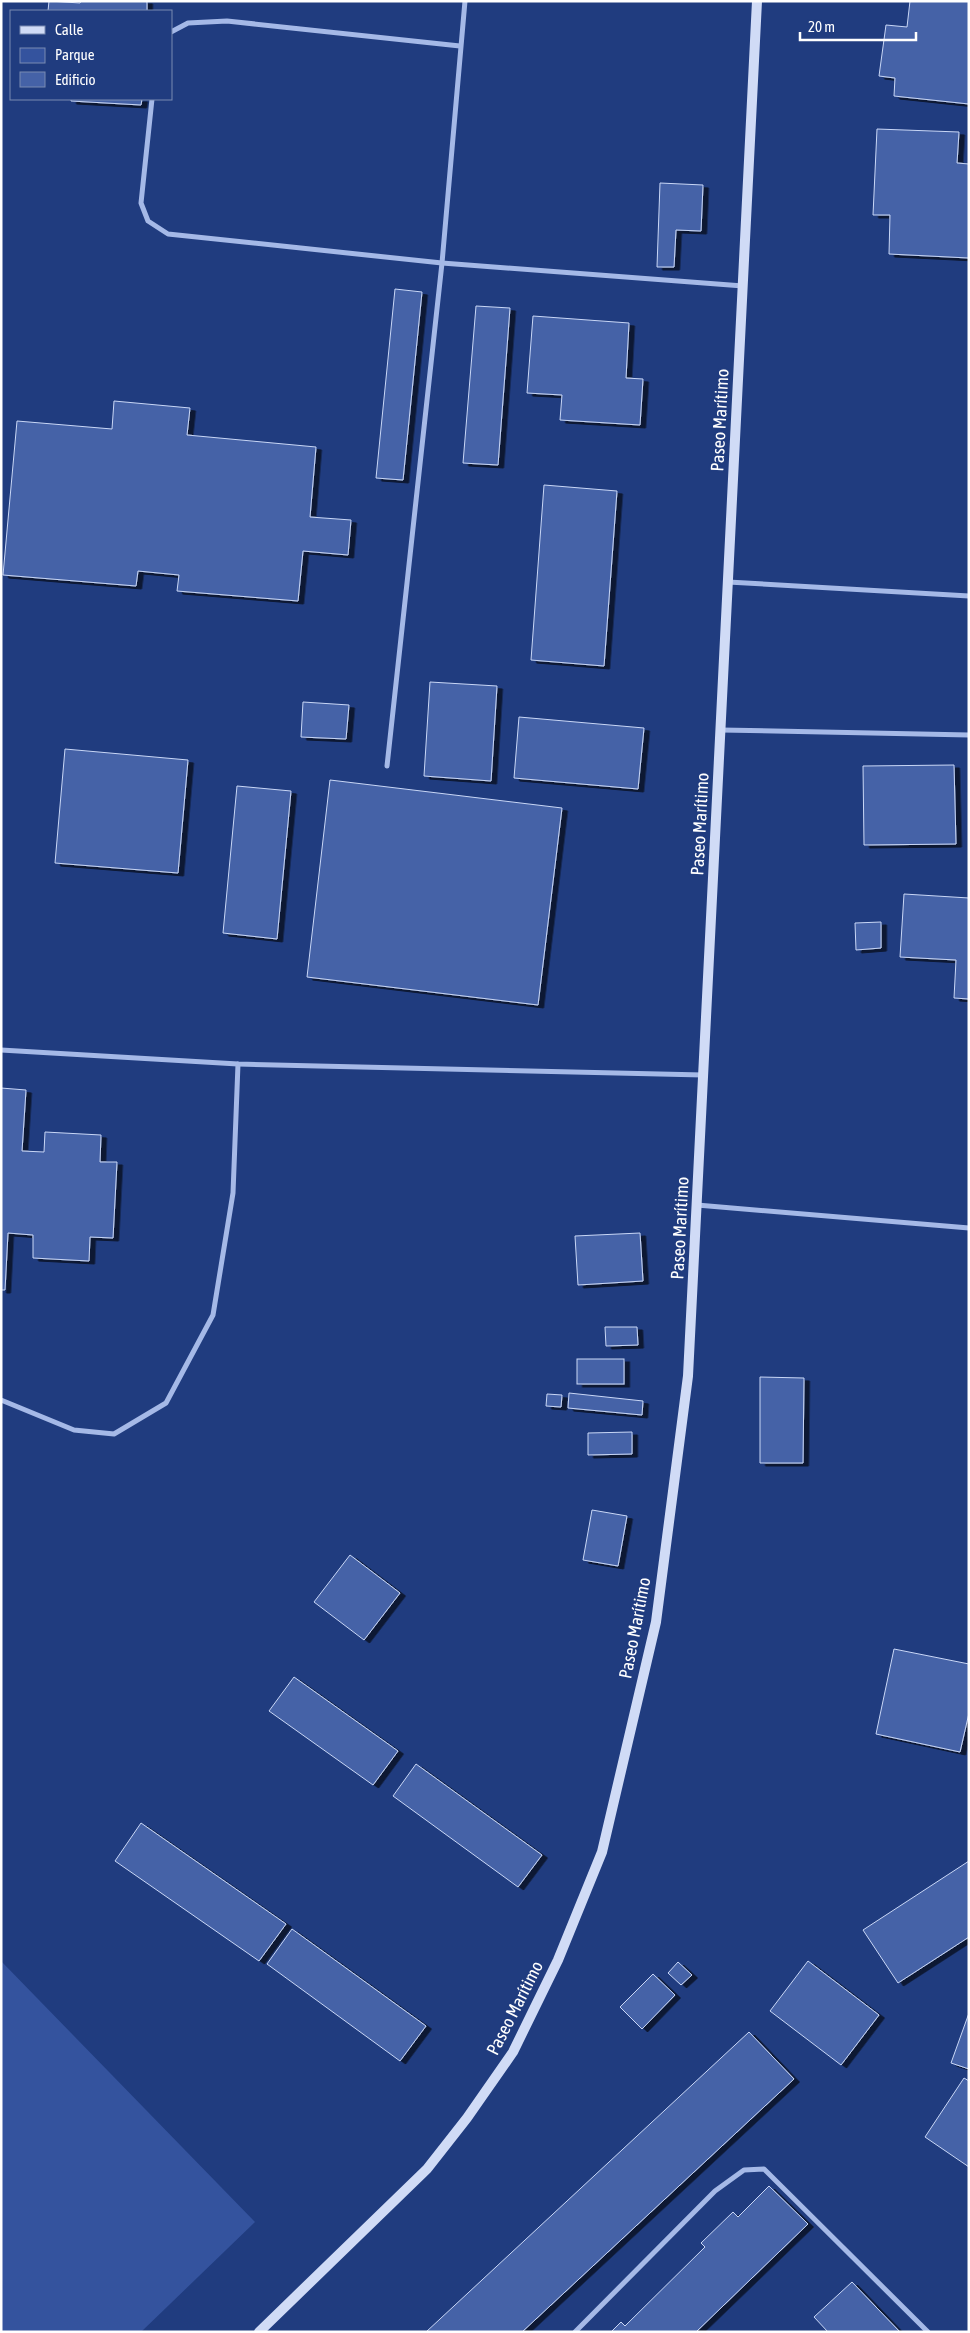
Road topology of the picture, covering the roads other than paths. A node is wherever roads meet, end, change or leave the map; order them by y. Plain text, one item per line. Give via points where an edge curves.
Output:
1 (465, 1) edge
2 (758, 1) edge
3 (172, 31) edge
4 (460, 46) junction
5 (152, 100) edge
6 (442, 263) junction
7 (743, 286) junction
8 (728, 582) junction
9 (969, 596) edge
10 (721, 730) junction
11 (969, 735) edge
12 (387, 766) dead end
13 (1, 1050) edge
14 (238, 1064) junction
15 (703, 1075) junction
16 (697, 1205) junction
17 (969, 1228) edge
18 (1, 1400) edge
19 (259, 2332) edge
20 (575, 2332) edge
21 (928, 2332) edge

1 - 4 street
2 - 7 main road, Paseo Marítimo
3 - 4 street via 188,23 227,21
4 - 6 street
5 - 6 street via 141,203 148,221 168,234
6 - 7 street
6 - 12 street
7 - 8 main road, Paseo Marítimo
8 - 9 street
8 - 10 main road, Paseo Marítimo
10 - 11 street
10 - 15 main road, Paseo Marítimo
13 - 14 street
14 - 15 street
14 - 18 street via 233,1193 213,1315 166,1403 114,1434 74,1430
15 - 16 main road, Paseo Marítimo
16 - 17 street
16 - 19 main road, Paseo Marítimo via 688,1376 656,1622 602,1852 558,1960 513,2052 467,2118 427,2169
20 - 21 street via 715,2191 744,2170 764,2169

